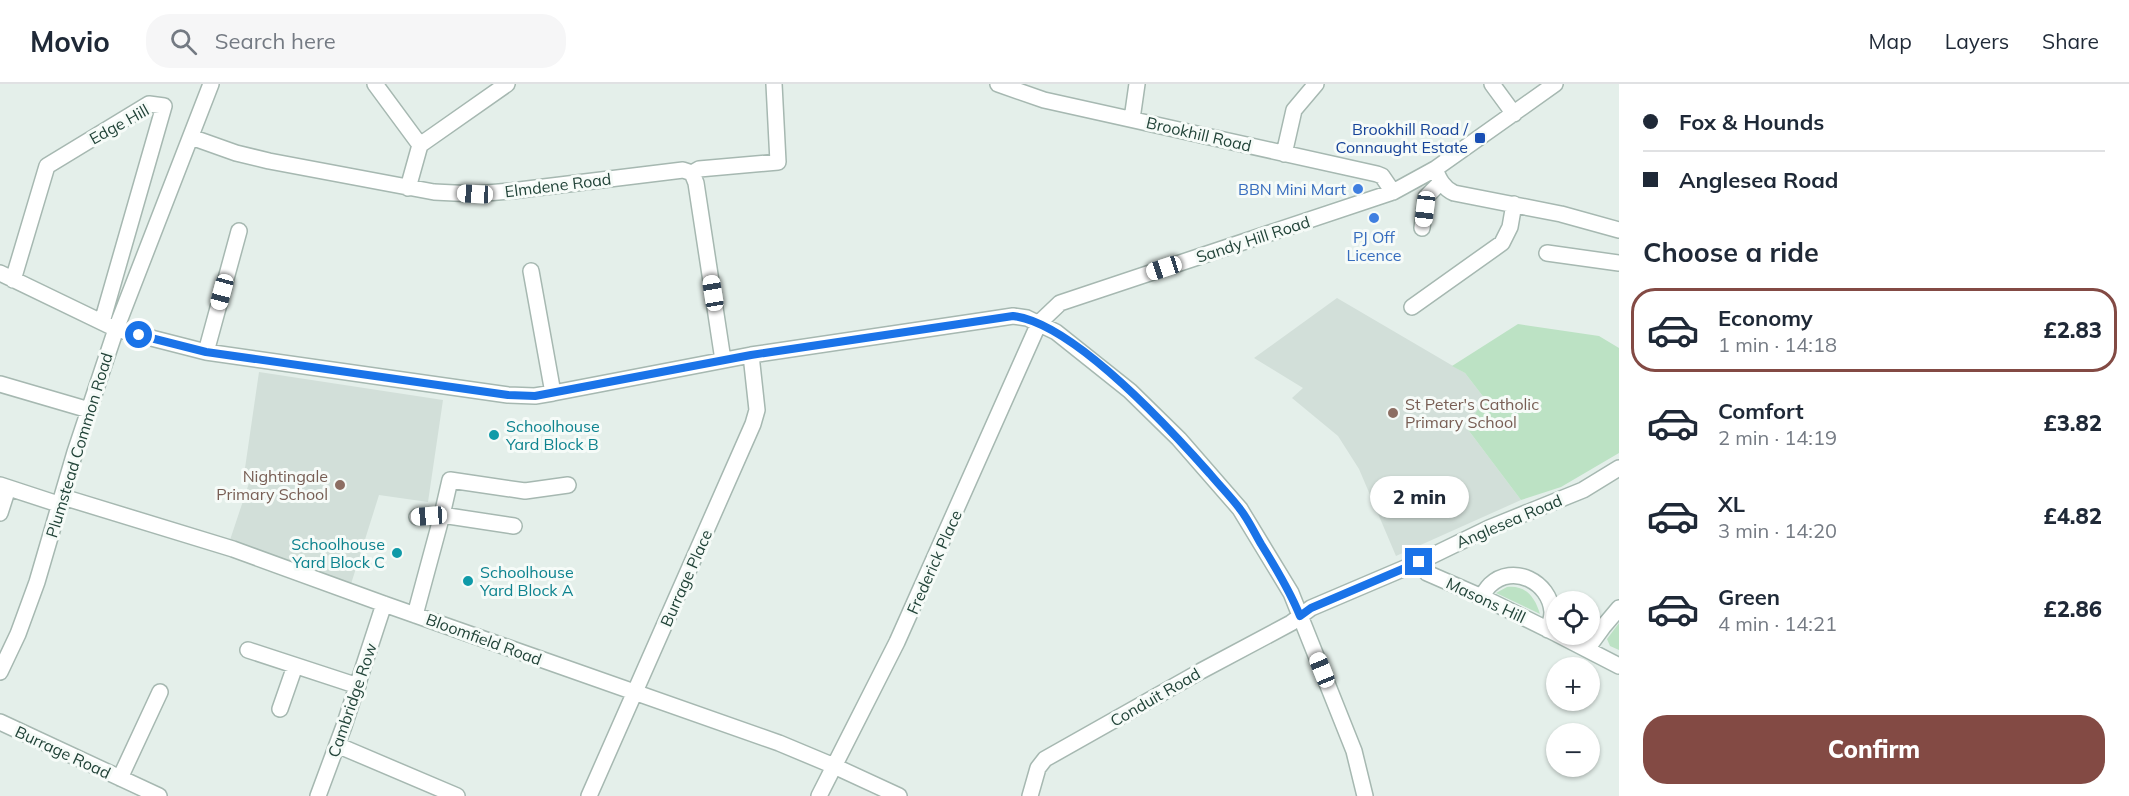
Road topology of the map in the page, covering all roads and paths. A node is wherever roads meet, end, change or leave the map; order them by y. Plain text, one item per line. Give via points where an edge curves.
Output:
1 (211, 84) edge
2 (375, 84) edge
3 (507, 84) edge
4 (774, 84) edge
5 (998, 84) edge
6 (1137, 84) edge
7 (1316, 84) edge
8 (1492, 84) edge
9 (1555, 84) edge
10 (1514, 114) junction
11 (1132, 119) junction
12 (191, 137) junction
13 (420, 145) junction
14 (1284, 154) junction
15 (692, 173) junction
16 (1438, 176) junction
17 (408, 188) junction
18 (1392, 192) junction
19 (1514, 204) junction
20 (1422, 228) dead end
21 (1619, 230) edge
22 (239, 231) dead end
23 (1547, 253) dead end
24 (1619, 263) edge
25 (531, 271) dead end
26 (7, 276) edge
27 (1412, 307) dead end
28 (1039, 323) junction
29 (109, 326) junction
30 (206, 352) junction
31 (751, 355) junction
32 (723, 360) junction
33 (0, 384) edge
34 (553, 393) junction
35 (89, 410) junction
36 (1619, 468) edge
37 (567, 485) dead end
38 (4, 487) edge
39 (62, 501) junction
40 (0, 513) edge
41 (442, 515) junction
42 (417, 517) dead end
43 (514, 526) dead end
44 (1419, 562) junction
45 (1546, 594) edge
46 (1482, 597) junction
47 (384, 604) junction
48 (1619, 608) edge
49 (415, 615) junction
50 (1300, 616) junction
51 (1546, 629) edge
52 (1579, 645) edge
53 (1587, 649) junction
54 (248, 651) dead end
55 (295, 666) junction
56 (1619, 666) edge
57 (0, 672) edge
58 (358, 686) junction
59 (160, 692) dead end
60 (635, 693) junction
61 (280, 709) dead end
62 (0, 722) edge
63 (337, 745) junction
64 (834, 766) junction
65 (120, 778) junction
66 (159, 796) edge
67 (318, 796) edge
68 (457, 796) edge
69 (590, 796) edge
70 (819, 796) edge
71 (899, 796) edge
72 (1030, 796) edge
73 (1365, 796) edge

1 - 12 street, Plumstead Common Road
2 - 13 street
3 - 13 street
4 - 15 street, Elmdene Road via 778,162 699,169
5 - 11 street, Brookhill Road via 1044,100
6 - 11 street
7 - 14 street via 1294,110
8 - 10 street
9 - 10 street, Sandy Hill Road
10 - 16 street, Sandy Hill Road
11 - 14 street, Brookhill Road
12 - 17 street, Elmdene Road via 269,161
12 - 29 street, Plumstead Common Road
13 - 17 street
14 - 18 street, Brookhill Road via 1377,174
15 - 17 street, Elmdene Road via 684,170 475,194
15 - 32 street
16 - 18 street, Sandy Hill Road
16 - 19 street via 1454,193
16 - 20 street via 1426,197
18 - 28 street, Sandy Hill Road via 1060,303
19 - 21 street
19 - 27 street via 1502,243
22 - 30 street
23 - 24 street
25 - 34 street
26 - 29 street
26 - 29 street, Edge Hill via 47,166 149,104 164,106 110,297
28 - 31 street via 1013,316
28 - 50 street via 1130,391 1179,439 1240,509 1291,593
28 - 64 street, Frederick Place via 912,609
29 - 30 street
29 - 35 street, Plumstead Common Road
30 - 34 street via 508,395
31 - 32 street
31 - 60 street, Burrage Place via 756,410 753,424
32 - 34 street
33 - 35 street
35 - 39 street, Plumstead Common Road
36 - 44 street, Anglesea Road via 1583,490
37 - 41 street via 525,491 450,480
38 - 39 street, Bloomfield Road
38 - 40 street
39 - 47 street, Bloomfield Road via 233,549
39 - 57 street, Plumstead Common Road via 37,582
41 - 42 street
41 - 43 street
41 - 49 street
44 - 46 street, Masons Hill via 1427,573
44 - 50 street, Anglesea Road
45 - 46 street via 1530,579 1515,575 1490,585
46 - 51 street, Masons Hill
47 - 49 street, Bloomfield Road
47 - 58 street, Cambridge Row
48 - 53 street
49 - 60 street, Bloomfield Road
50 - 72 street, Conduit Road via 1046,759 1038,768
50 - 73 street via 1354,751
52 - 53 street, Masons Hill
53 - 56 street, Masons Hill
54 - 55 street
55 - 58 street
55 - 61 street
58 - 63 street, Cambridge Row
59 - 65 street
60 - 64 street, Bloomfield Road
60 - 69 street, Burrage Place
62 - 65 street, Burrage Road
63 - 67 street, Cambridge Row
63 - 68 street
64 - 70 street, Frederick Place
64 - 71 street, Bloomfield Road
65 - 66 street, Burrage Road

